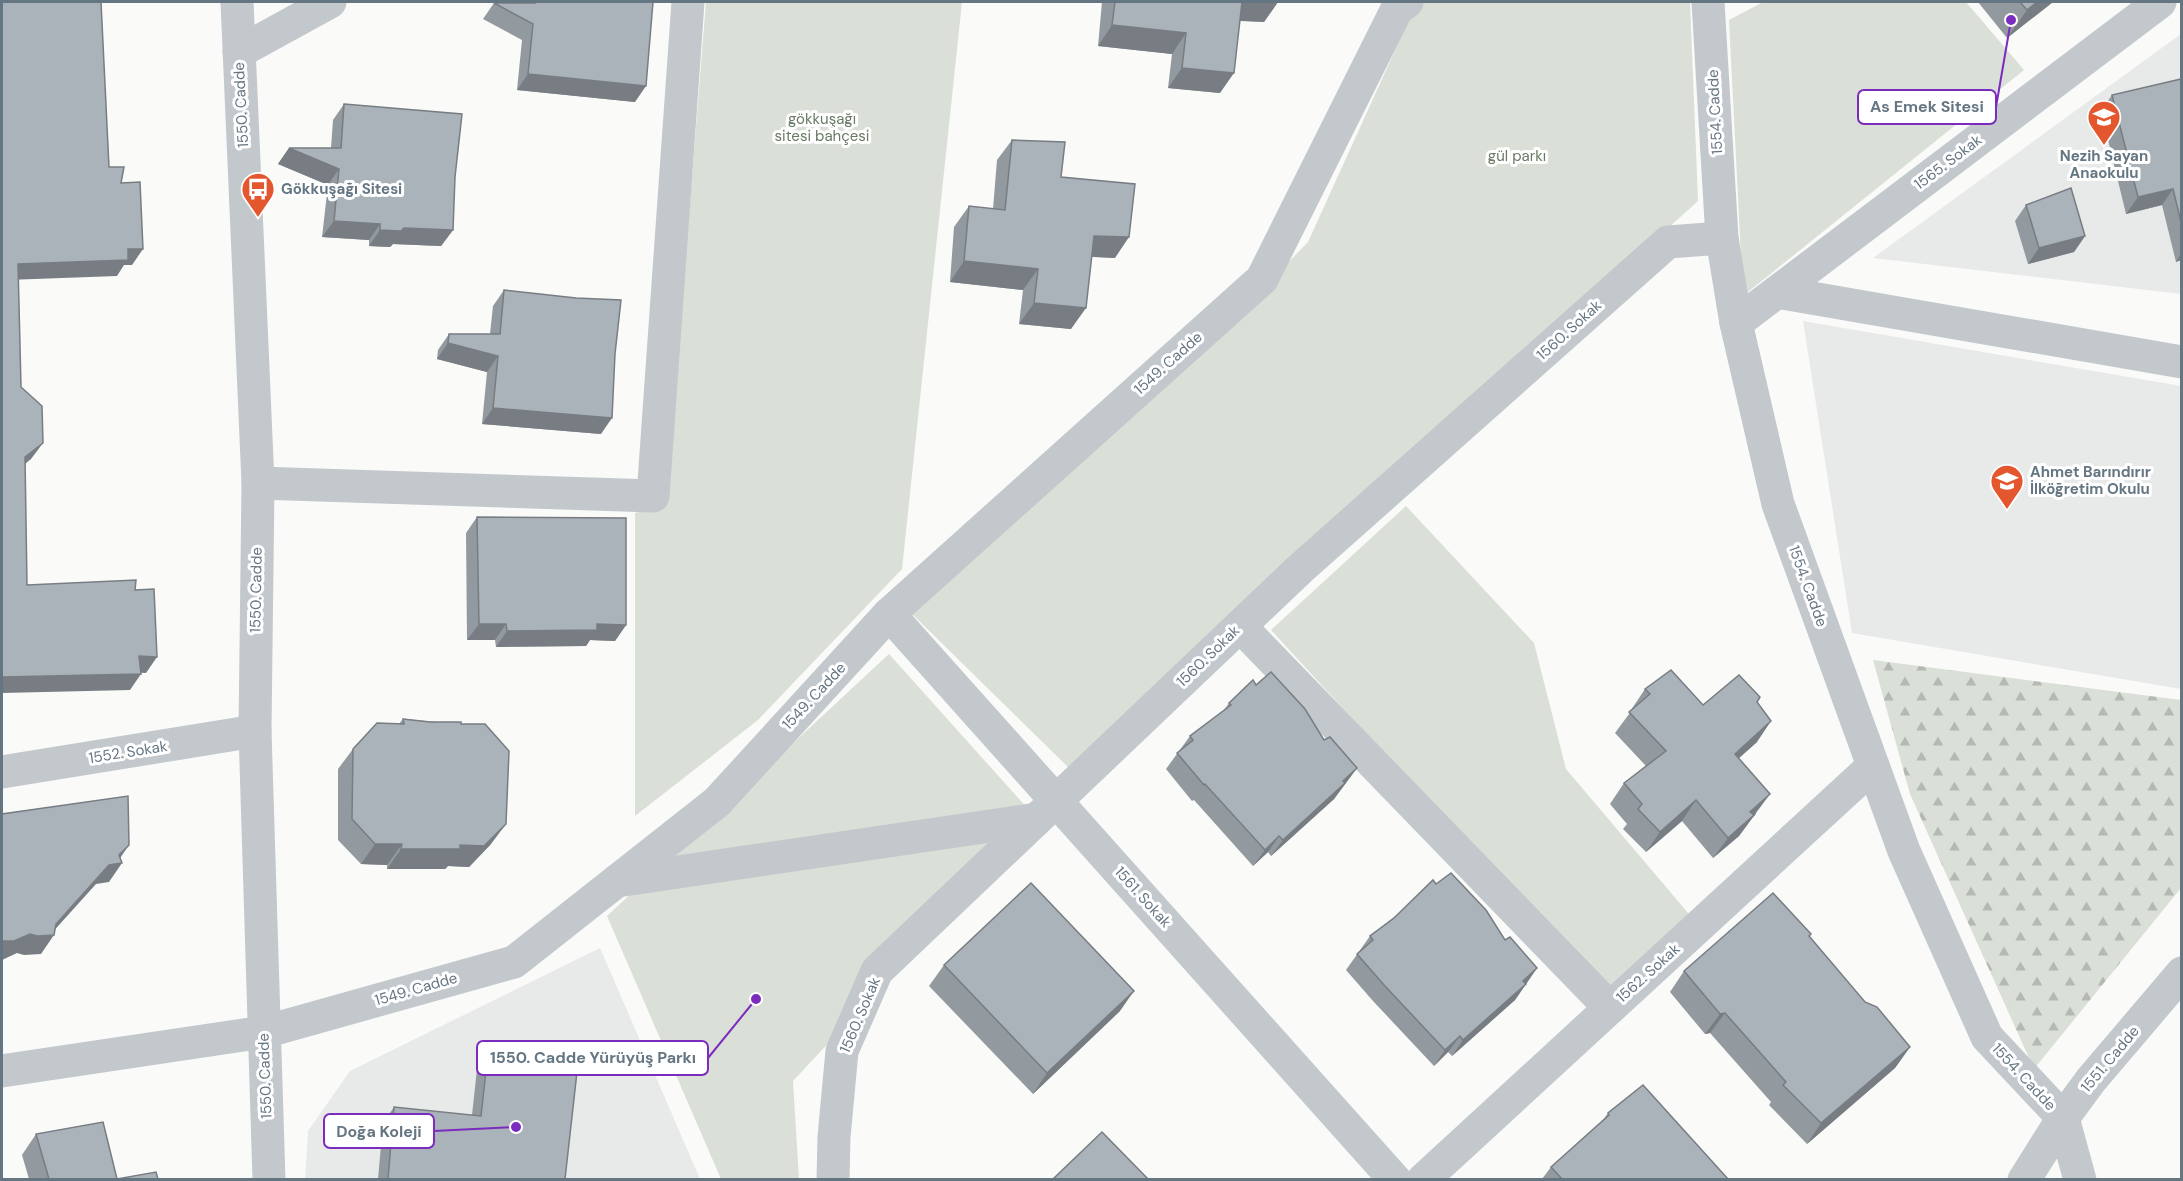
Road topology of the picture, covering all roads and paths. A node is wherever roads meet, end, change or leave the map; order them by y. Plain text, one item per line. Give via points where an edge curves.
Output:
1 (237, 2) edge
2 (330, 2) edge
3 (688, 2) edge
4 (1708, 2) edge
5 (2160, 2) edge
6 (1399, 4) edge
7 (239, 52) junction
8 (1722, 238) junction
9 (1777, 292) junction
10 (1736, 323) junction
11 (2181, 362) edge
12 (258, 483) junction
13 (889, 614) junction
14 (1240, 626) junction
15 (255, 731) junction
16 (1873, 766) junction
17 (2, 772) edge
18 (1047, 810) junction
19 (615, 882) junction
20 (2181, 973) edge
21 (1610, 1008) junction
22 (264, 1032) junction
23 (2, 1071) edge
24 (2063, 1118) junction
25 (269, 1179) edge
26 (833, 1179) edge
27 (1395, 1179) edge
28 (1423, 1179) edge
29 (2025, 1179) edge
30 (2080, 1179) edge

1 - 7 street, 1550. Cadde
2 - 7 street
3 - 12 street via 653,496
4 - 8 street, 1554. Cadde
5 - 9 street, 1565. Sokak
6 - 13 street, 1549. Cadde via 1262,279
7 - 12 street, 1550. Cadde
8 - 10 street, 1554. Cadde
8 - 14 street, 1560. Sokak via 1668,242
9 - 10 street, 1565. Sokak
9 - 11 street
10 - 16 street, 1554. Cadde via 1778,504
12 - 15 street, 1550. Cadde
13 - 18 street, 1561. Sokak
13 - 19 street, 1549. Cadde via 717,802
14 - 18 street, 1560. Sokak
14 - 21 street
15 - 17 street, 1552. Sokak
15 - 22 street, 1550. Cadde
16 - 21 street, 1562. Sokak
16 - 24 street, 1554. Cadde via 1904,851 1987,1037
18 - 19 street
18 - 26 street, 1560. Sokak via 877,971 842,1051
18 - 27 street, 1561. Sokak
19 - 22 street, 1549. Cadde via 514,962
20 - 24 street, 1551. Cadde
21 - 28 street, 1562. Sokak
22 - 23 street, 1549. Cadde
22 - 25 street, 1550. Cadde
24 - 29 street, 1551. Cadde
24 - 30 street

